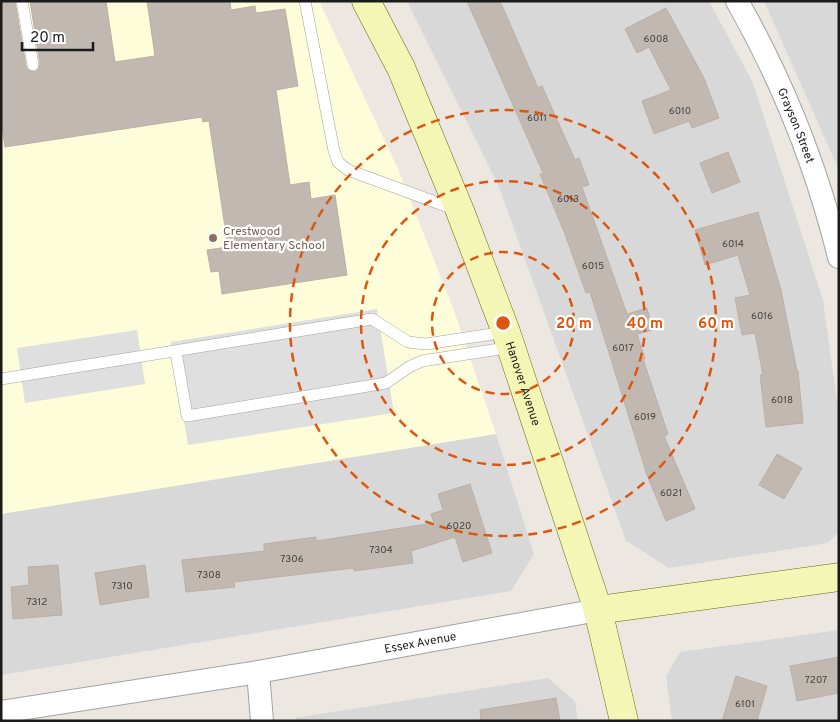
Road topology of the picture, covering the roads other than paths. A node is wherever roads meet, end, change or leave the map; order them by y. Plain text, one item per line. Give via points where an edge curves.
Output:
1 (22, 1) edge
2 (305, 1) edge
3 (366, 1) edge
4 (736, 1) edge
5 (33, 65) dead end
6 (460, 211) junction
7 (839, 257) edge
8 (509, 339) junction
9 (176, 352) junction
10 (1, 379) edge
11 (839, 577) edge
12 (598, 610) junction
13 (258, 672) junction
14 (1, 712) edge
15 (262, 721) edge
16 (624, 721) edge

1 - 5 lane
2 - 6 lane via 338,162 348,170
3 - 6 street, Hanover Avenue via 400,68
4 - 7 street, Grayson Street via 781,89 810,161
6 - 8 street, Hanover Avenue
8 - 9 lane via 426,344 408,342 372,319
8 - 9 lane via 422,361 386,383 187,416
8 - 12 street, Hanover Avenue
9 - 10 lane
11 - 12 street, Essex Avenue
12 - 13 street, Essex Avenue
12 - 16 street, Hanover Avenue
13 - 14 street, Essex Avenue
13 - 15 street

